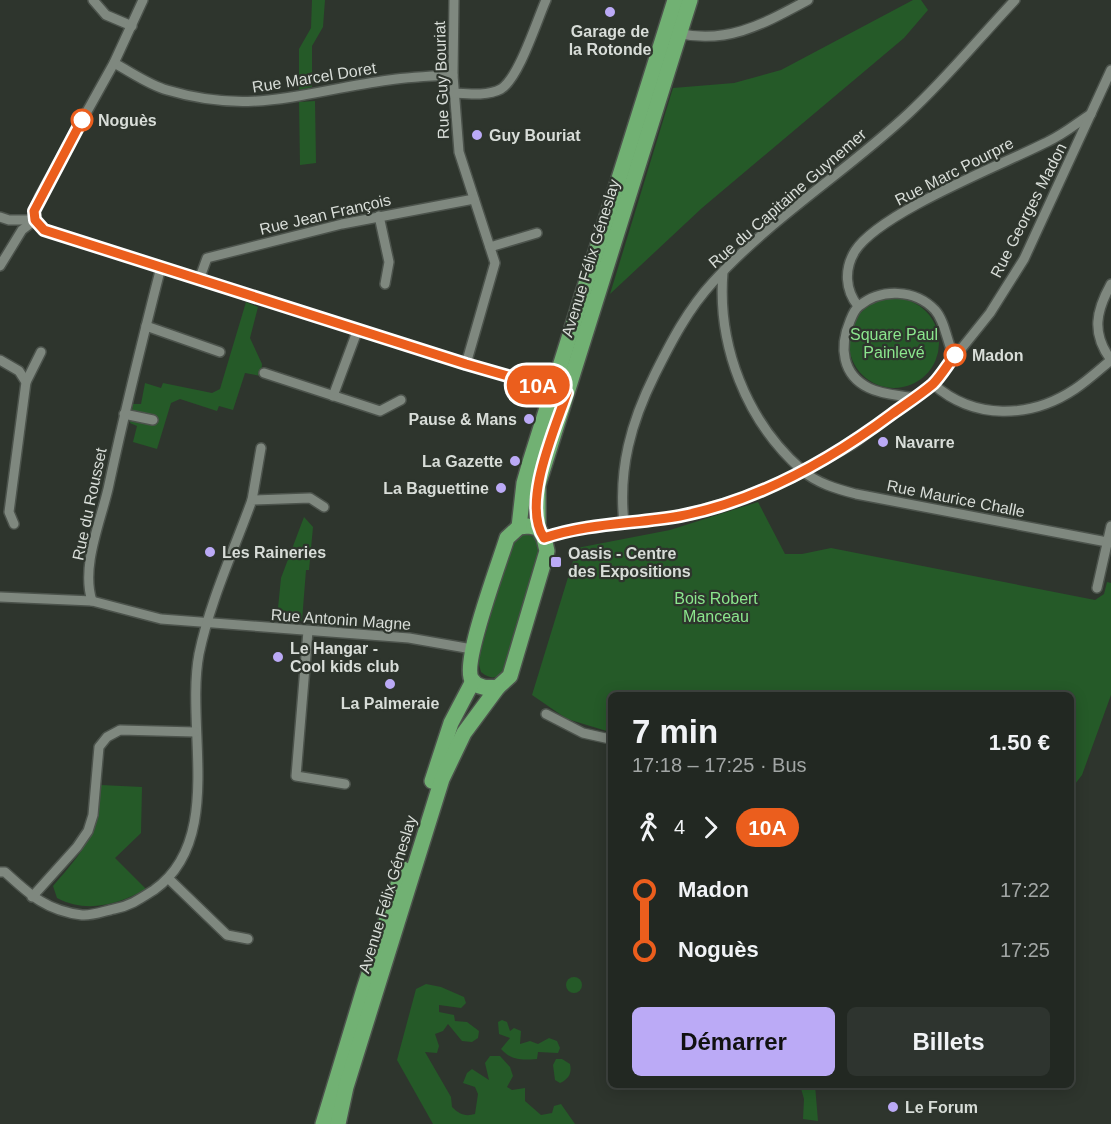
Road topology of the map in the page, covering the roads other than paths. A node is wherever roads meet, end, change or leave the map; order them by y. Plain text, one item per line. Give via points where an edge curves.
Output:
1 (93, 0) edge
2 (143, 0) edge
3 (453, 0) edge
4 (546, 0) edge
5 (675, 0) edge
6 (690, 0) edge
7 (808, 0) edge
8 (1015, 0) edge
9 (132, 26) junction
10 (672, 32) junction
11 (114, 63) junction
12 (1111, 69) edge
13 (453, 75) junction
14 (454, 93) junction
15 (1092, 113) junction
16 (474, 199) junction
17 (379, 216) junction
18 (0, 217) edge
19 (35, 220) junction
20 (537, 233) dead end
21 (490, 247) junction
22 (0, 266) edge
23 (161, 267) junction
24 (723, 272) junction
25 (199, 280) junction
26 (385, 284) dead end
27 (1111, 284) edge
28 (858, 306) junction
29 (146, 326) junction
30 (358, 329) junction
31 (41, 352) dead end
32 (220, 352) dead end
33 (954, 357) junction
34 (0, 360) edge
35 (1111, 360) edge
36 (466, 364) junction
37 (264, 373) dead end
38 (26, 382) junction
39 (933, 384) junction
40 (560, 391) junction
41 (333, 396) junction
42 (914, 398) junction
43 (401, 400) dead end
44 (124, 414) junction
45 (153, 420) dead end
46 (261, 448) dead end
47 (803, 472) junction
48 (252, 500) junction
49 (324, 507) dead end
50 (624, 523) junction
51 (14, 524) dead end
52 (1111, 526) edge
53 (519, 527) junction
54 (541, 533) junction
55 (1107, 542) junction
56 (1097, 588) dead end
57 (0, 597) edge
58 (92, 601) junction
59 (207, 623) junction
60 (308, 631) junction
61 (472, 649) junction
62 (473, 681) junction
63 (498, 687) junction
64 (546, 714) dead end
65 (195, 732) junction
66 (608, 739) edge
67 (345, 784) dead end
68 (0, 872) edge
69 (169, 879) junction
70 (32, 897) junction
71 (248, 939) dead end
72 (323, 1124) edge
73 (338, 1124) edge

1 - 9 street via 106,15
2 - 9 street
3 - 13 street, Rue Guy Bouriat
4 - 14 street via 513,77 501,89 480,94
5 - 10 main road, Avenue Félix Géneslay
6 - 10 main road, Avenue Félix Géneslay
7 - 10 street via 754,28 700,38
8 - 24 street, Rue du Capitaine Guynemer via 910,112
9 - 11 street
10 - 40 main road, Avenue Félix Géneslay
11 - 13 street, Rue Marcel Doret via 165,90 208,100 253,103 389,80
11 - 19 street via 40,196
12 - 15 street, Rue Georges Madon
13 - 14 street, Rue Guy Bouriat
14 - 16 street, Rue Guy Bouriat via 459,152
15 - 28 street, Rue Marc Pourpre via 1051,140 936,195 873,234 856,249 850,263 848,288
15 - 33 street, Rue Georges Madon via 1024,259 990,313
16 - 17 street, Rue Jean François
16 - 21 street, Rue Guy Bouriat
17 - 25 street, Rue Jean François via 207,258
17 - 26 street via 389,262
18 - 19 street
19 - 22 street via 22,230
19 - 23 street via 44,230
20 - 21 street
21 - 36 street, Rue Guy Bouriat via 495,263
23 - 25 street
23 - 29 street, Rue du Rousset
24 - 47 street via 722,321 735,372 764,426
24 - 50 street, Rue du Capitaine Guynemer via 676,331 640,403 622,474
25 - 30 street
27 - 35 street via 1098,308 1098,332
28 - 33 street via 888,292 921,299 942,320
28 - 42 street via 843,346 844,361 852,375 870,389
29 - 32 street
29 - 44 street, Rue du Rousset
30 - 36 street
30 - 41 street
31 - 38 street
33 - 39 street, Rue Georges Madon
34 - 38 street via 19,371
35 - 39 street via 1074,390 1046,405 1014,412 989,412 965,405
36 - 40 street
37 - 41 street
38 - 51 street via 9,512
39 - 42 street
40 - 53 main road, Avenue Félix Géneslay via 524,483
40 - 54 main road, Avenue Félix Géneslay via 538,485
41 - 43 street via 380,411
42 - 47 street via 853,444
44 - 45 street
44 - 58 street, Rue du Rousset via 91,561
46 - 48 street
47 - 50 street via 737,500 680,516
47 - 55 street, Rue Maurice Challe via 828,486 856,494
48 - 49 street via 310,498
48 - 59 street
50 - 54 street
52 - 55 street
53 - 54 main road
53 - 61 main road via 507,538
54 - 63 main road, Avenue Félix Géneslay via 547,551 510,676
55 - 56 street
57 - 58 street, Rue Antonin Magne
58 - 59 street, Rue Antonin Magne via 161,619
59 - 60 street, Rue Antonin Magne
59 - 65 street via 195,686
60 - 61 street, Rue Antonin Magne via 409,638
60 - 67 street via 296,776
61 - 62 main road via 468,666
62 - 63 main road via 480,686
62 - 72 main road, Avenue Félix Géneslay via 446,735
63 - 73 main road, Avenue Félix Géneslay via 464,733 442,779 346,1087
64 - 66 street via 583,733
65 - 69 street via 197,810 190,843
65 - 70 street via 120,730 107,737 99,747 88,831
68 - 70 street via 5,872
69 - 70 street via 131,905 84,916
69 - 71 street via 227,935

